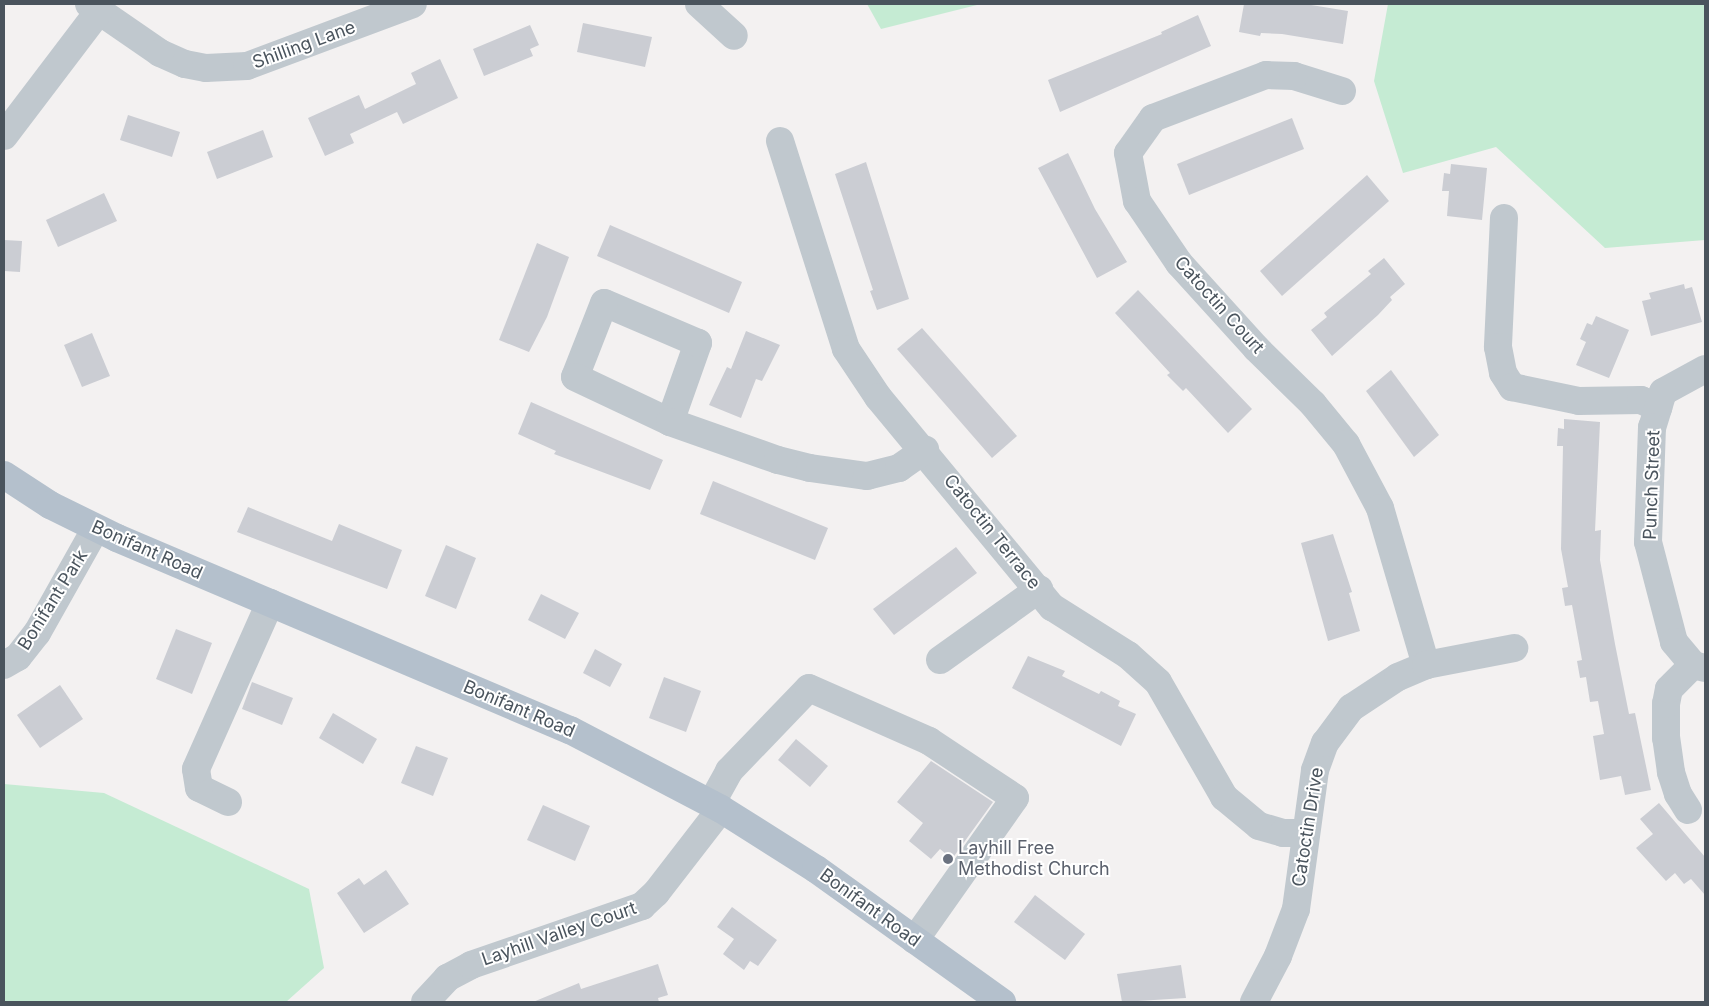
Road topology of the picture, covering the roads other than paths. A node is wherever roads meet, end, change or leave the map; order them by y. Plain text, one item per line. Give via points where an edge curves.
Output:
1 (413, 4) edge
2 (699, 4) edge
3 (94, 7) edge
4 (734, 36) dead end
5 (1342, 91) dead end
6 (4, 136) edge
7 (780, 141) dead end
8 (1504, 218) dead end
9 (1705, 369) edge
10 (1658, 408) junction
11 (670, 422) junction
12 (925, 450) junction
13 (4, 475) edge
14 (96, 528) junction
15 (1039, 589) junction
16 (270, 603) junction
17 (1514, 648) dead end
18 (940, 660) dead end
19 (4, 665) edge
20 (1426, 665) junction
21 (1699, 666) edge
22 (228, 802) dead end
23 (716, 806) junction
24 (1688, 810) dead end
25 (1305, 833) junction
26 (915, 940) junction
27 (425, 1002) edge
28 (1002, 1002) edge
29 (1254, 1002) edge

1 - 3 street, Shilling Lane via 246,66 206,68 185,64 160,53
2 - 4 street
3 - 6 street
5 - 20 street, Catoctin Court via 1294,76 1266,75 1153,118 1128,153 1137,201 1179,263 1256,348 1313,404 1346,444 1380,508
7 - 12 street, Catoctin Terrace via 846,349 878,397
8 - 10 street via 1498,347 1503,373 1512,387 1579,401 1641,400
9 - 10 street, Punch Street via 1663,392
10 - 21 street, Punch Street via 1652,428 1648,542 1674,642
11 - 11 street via 698,344 604,303 575,377
11 - 12 street via 778,460 867,476 899,468
12 - 15 street, Catoctin Terrace
13 - 14 main road, Bonifant Road via 50,506
14 - 16 main road, Bonifant Road
14 - 19 street, Bonifant Park via 37,633 18,657
15 - 18 street
15 - 25 street, Catoctin Terrace via 1052,607 1128,655 1158,682 1224,797 1259,826 1283,833
16 - 22 street via 196,768 199,788
16 - 23 main road, Bonifant Road via 570,730
17 - 20 street, Catoctin Drive
20 - 25 street, Catoctin Drive via 1398,677 1351,708 1325,743 1315,770
21 - 24 street via 1669,689 1666,704 1671,772 1678,794
23 - 26 main road, Bonifant Road via 816,869
23 - 26 street, Layhill Valley Court via 729,771 809,688 928,741 1015,798
23 - 27 street, Layhill Valley Court via 656,893 642,906 471,965 447,978
25 - 29 street, Catoctin Drive via 1296,909 1278,956
26 - 28 main road, Bonifant Road

